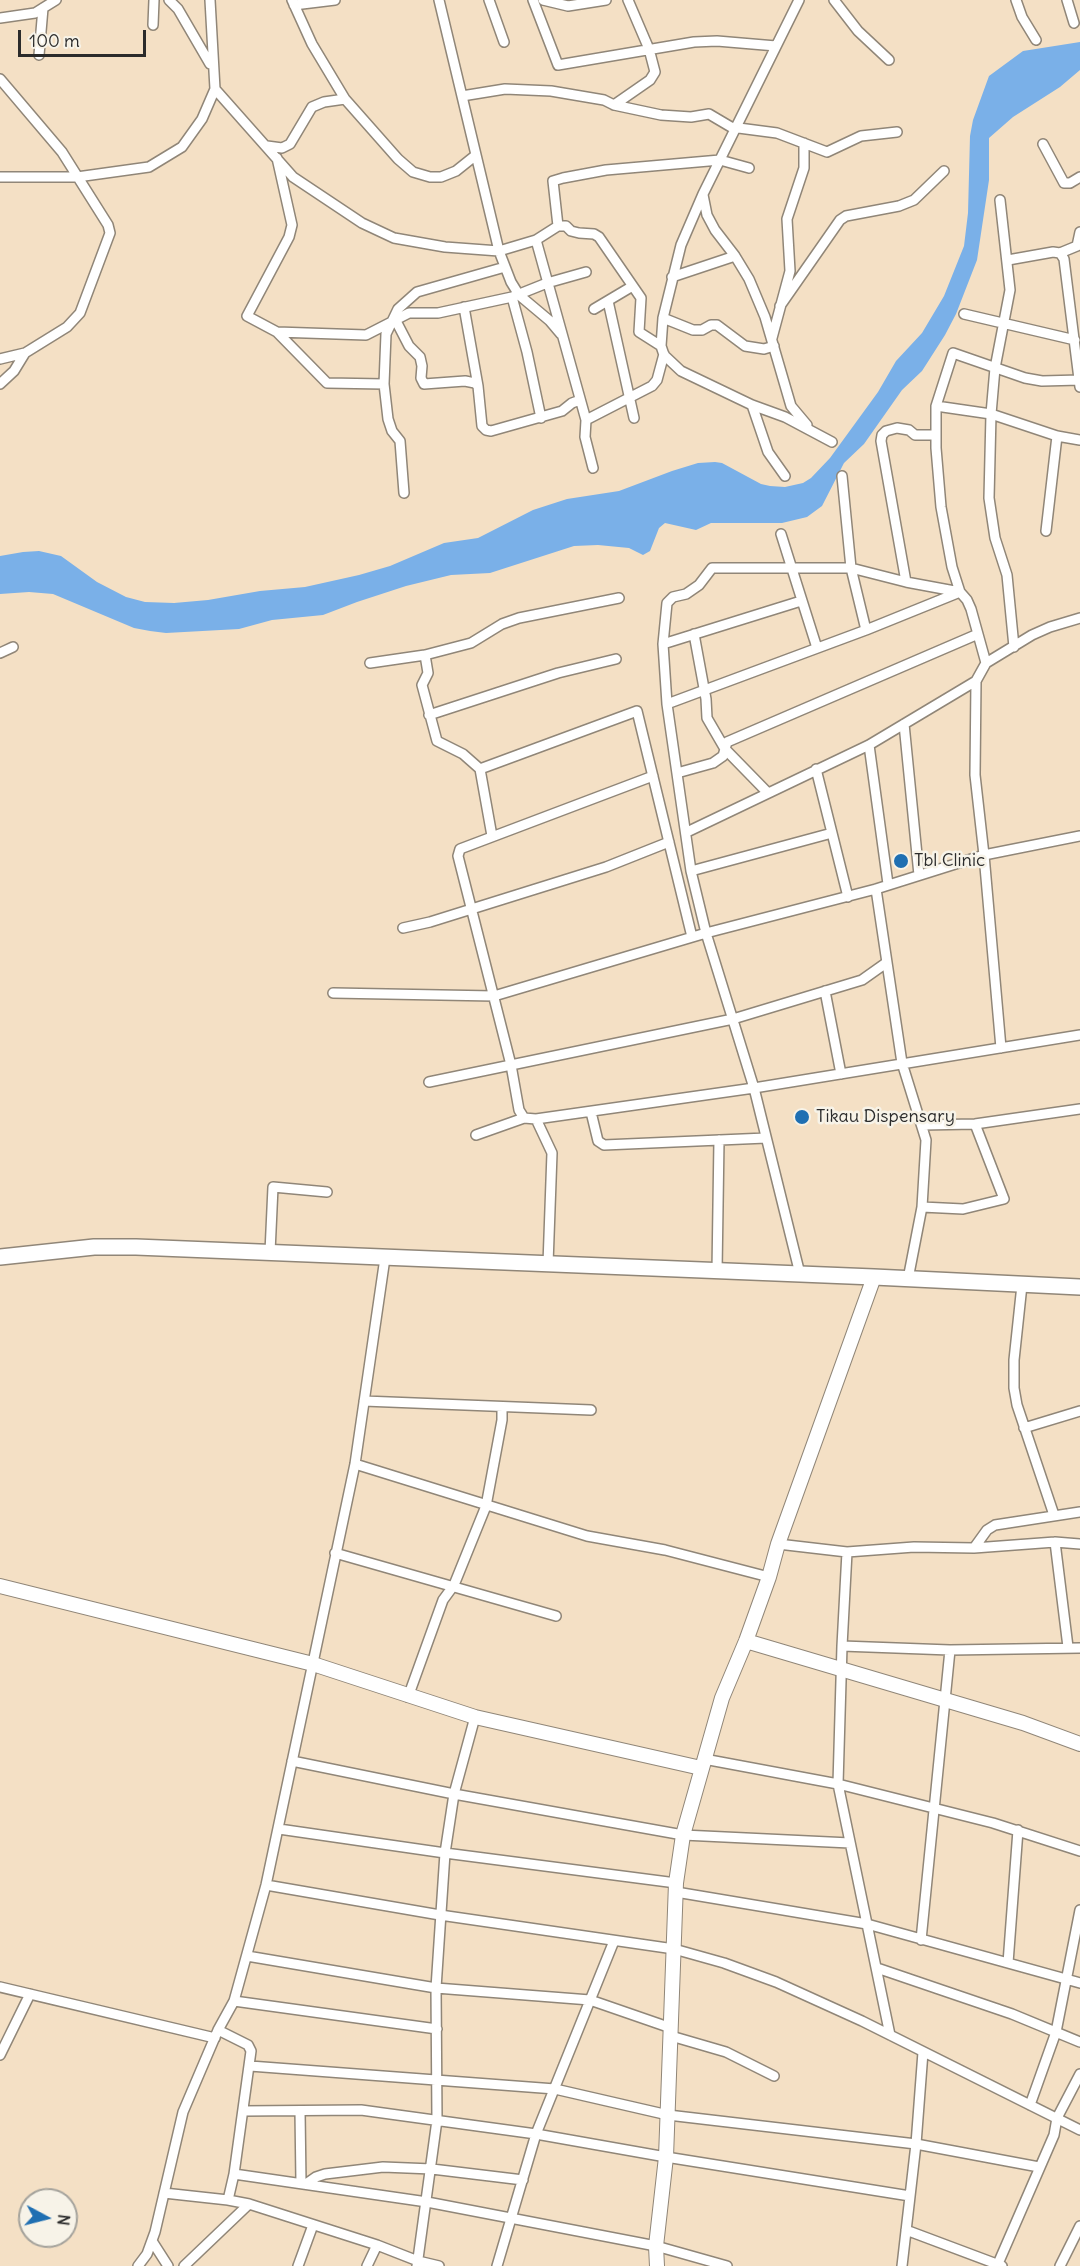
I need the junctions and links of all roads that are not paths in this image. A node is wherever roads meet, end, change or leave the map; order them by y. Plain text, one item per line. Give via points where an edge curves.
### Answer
1 (56, 0) edge
2 (154, 0) edge
3 (169, 0) edge
4 (210, 0) edge
5 (335, 0) edge
6 (440, 0) edge
7 (489, 0) edge
8 (533, 0) edge
9 (543, 0) edge
10 (606, 0) edge
11 (628, 0) edge
12 (834, 0) edge
13 (1016, 0) edge
14 (1067, 0) edge
15 (798, 1) edge
16 (293, 3) edge
17 (41, 7) edge
18 (0, 18) edge
19 (1074, 23) dead end
20 (153, 25) dead end
21 (1036, 40) dead end
22 (504, 42) dead end
23 (776, 46) junction
24 (649, 49) junction
25 (39, 55) dead end
26 (890, 60) dead end
27 (213, 69) junction
28 (0, 79) edge
29 (215, 89) junction
30 (462, 96) junction
31 (345, 99) junction
32 (614, 105) junction
33 (736, 127) junction
34 (897, 132) dead end
35 (804, 143) junction
36 (1043, 144) dead end
37 (267, 146) junction
38 (476, 155) junction
39 (276, 156) junction
40 (720, 160) junction
41 (749, 168) dead end
42 (944, 171) dead end
43 (0, 177) edge
44 (77, 177) junction
45 (1080, 177) edge
46 (703, 194) junction
47 (1000, 200) dead end
48 (558, 226) junction
49 (1080, 232) edge
50 (536, 240) junction
51 (499, 251) junction
52 (1060, 253) junction
53 (735, 256) junction
54 (1008, 260) junction
55 (505, 267) junction
56 (586, 272) dead end
57 (672, 277) junction
58 (547, 283) junction
59 (632, 287) junction
60 (515, 296) junction
61 (608, 301) junction
62 (780, 306) junction
63 (464, 307) junction
64 (594, 309) dead end
65 (964, 314) dead end
66 (663, 318) junction
67 (394, 320) junction
68 (1004, 323) junction
69 (277, 332) junction
70 (561, 334) junction
71 (1075, 340) junction
72 (773, 342) junction
73 (662, 350) junction
74 (25, 353) junction
75 (0, 359) edge
76 (995, 368) junction
77 (1080, 383) edge
78 (0, 384) edge
79 (384, 384) junction
80 (478, 386) junction
81 (629, 397) junction
82 (580, 400) junction
83 (752, 405) junction
84 (936, 406) junction
85 (991, 414) junction
86 (541, 418) junction
87 (634, 418) dead end
88 (586, 420) junction
89 (813, 431) junction
90 (936, 435) junction
91 (1057, 436) junction
92 (1080, 440) edge
93 (832, 442) dead end
94 (593, 468) dead end
95 (785, 476) dead end
96 (842, 476) dead end
97 (404, 493) dead end
98 (1046, 531) dead end
99 (781, 534) dead end
100 (851, 568) junction
101 (791, 569) junction
102 (906, 582) junction
103 (960, 592) junction
104 (619, 598) dead end
105 (801, 601) junction
106 (1080, 618) edge
107 (866, 630) junction
108 (694, 634) junction
109 (978, 634) junction
110 (663, 644) junction
111 (13, 647) dead end
112 (1014, 647) junction
113 (818, 648) junction
114 (0, 653) edge
115 (425, 655) junction
116 (616, 659) dead end
117 (370, 663) dead end
118 (986, 663) junction
119 (976, 681) junction
120 (704, 691) junction
121 (667, 704) junction
122 (429, 715) junction
123 (904, 724) junction
124 (869, 745) junction
125 (725, 749) junction
126 (480, 769) junction
127 (816, 769) junction
128 (676, 773) junction
129 (652, 776) junction
130 (767, 792) junction
131 (687, 832) junction
132 (832, 833) junction
133 (492, 836) junction
134 (1080, 836) edge
135 (669, 842) junction
136 (984, 855) junction
137 (692, 871) junction
138 (919, 875) junction
139 (888, 884) junction
140 (876, 889) junction
141 (848, 897) junction
142 (472, 909) junction
143 (403, 928) dead end
144 (706, 933) junction
145 (692, 937) junction
146 (886, 963) junction
147 (825, 991) junction
148 (333, 993) dead end
149 (494, 996) junction
150 (733, 1019) junction
151 (1080, 1035) edge
152 (1001, 1047) junction
153 (902, 1063) junction
154 (511, 1065) junction
155 (841, 1074) junction
156 (429, 1082) dead end
157 (754, 1088) junction
158 (1080, 1109) edge
159 (591, 1112) junction
160 (524, 1118) junction
161 (536, 1119) junction
162 (975, 1124) junction
163 (922, 1125) junction
164 (476, 1135) dead end
165 (766, 1138) junction
166 (719, 1140) junction
167 (327, 1192) dead end
168 (922, 1207) junction
169 (270, 1252) junction
170 (0, 1257) edge
171 (385, 1258) junction
172 (548, 1264) junction
173 (717, 1271) junction
174 (800, 1274) junction
175 (874, 1277) junction
176 (908, 1279) junction
177 (1022, 1284) junction
178 (1080, 1287) edge
179 (364, 1401) junction
180 (502, 1407) junction
181 (591, 1410) dead end
182 (1080, 1411) edge
183 (1024, 1428) junction
184 (355, 1464) junction
185 (486, 1506) junction
186 (1080, 1512) edge
187 (1054, 1515) junction
188 (1055, 1542) junction
189 (778, 1544) junction
190 (1080, 1544) edge
191 (974, 1548) junction
192 (847, 1552) junction
193 (335, 1553) junction
194 (769, 1576) junction
195 (454, 1585) junction
196 (0, 1586) edge
197 (556, 1616) dead end
198 (746, 1641) junction
199 (842, 1646) junction
200 (1068, 1647) junction
201 (1080, 1648) edge
202 (950, 1650) junction
203 (313, 1664) junction
204 (842, 1669) junction
205 (408, 1697) junction
206 (944, 1699) junction
207 (475, 1717) junction
208 (1080, 1744) edge
209 (292, 1761) junction
210 (702, 1763) junction
211 (838, 1784) junction
212 (454, 1794) junction
213 (933, 1808) junction
214 (279, 1829) junction
215 (1018, 1830) junction
216 (683, 1835) junction
217 (850, 1843) junction
218 (1080, 1851) edge
219 (444, 1853) junction
220 (266, 1885) junction
221 (676, 1887) junction
222 (1080, 1910) edge
223 (440, 1914) junction
224 (867, 1924) junction
225 (921, 1940) junction
226 (614, 1941) junction
227 (674, 1949) junction
228 (247, 1956) junction
229 (1008, 1963) junction
230 (877, 1968) junction
231 (1066, 1978) junction
232 (1080, 1983) edge
233 (0, 1987) edge
234 (436, 1988) junction
235 (30, 1994) junction
236 (590, 2000) junction
237 (234, 2001) junction
238 (437, 2029) junction
239 (671, 2032) junction
240 (1056, 2032) junction
241 (217, 2034) junction
242 (890, 2035) junction
243 (1080, 2042) edge
244 (923, 2052) junction
245 (0, 2055) edge
246 (250, 2066) junction
247 (1080, 2074) edge
248 (774, 2076) dead end
249 (438, 2080) junction
250 (555, 2089) junction
251 (1030, 2105) junction
252 (243, 2111) junction
253 (300, 2111) junction
254 (668, 2115) junction
255 (1058, 2118) junction
256 (437, 2120) junction
257 (1080, 2130) edge
258 (536, 2134) junction
259 (916, 2144) junction
260 (666, 2157) junction
261 (1039, 2168) junction
262 (432, 2169) junction
263 (234, 2174) junction
264 (523, 2180) junction
265 (303, 2184) junction
266 (164, 2193) junction
267 (910, 2196) junction
268 (228, 2200) junction
269 (427, 2202) junction
270 (249, 2204) junction
271 (511, 2218) junction
272 (313, 2225) junction
273 (1080, 2226) edge
274 (906, 2230) junction
275 (152, 2241) junction
276 (377, 2245) junction
277 (656, 2246) junction
278 (418, 2264) edge
279 (999, 2265) edge
280 (138, 2266) edge
281 (168, 2266) edge
282 (183, 2266) edge
283 (298, 2266) edge
284 (367, 2266) edge
285 (439, 2266) edge
286 (497, 2266) edge
287 (657, 2266) edge
288 (727, 2266) edge
289 (902, 2266) edge
290 (1060, 2266) edge

1 - 17 street
2 - 20 street
3 - 27 street
4 - 27 street
5 - 16 street
6 - 30 street
7 - 22 street
8 - 24 street via 558,65
9 - 10 street via 567,6
11 - 24 street
12 - 26 street via 858,32
13 - 21 street
14 - 19 street
15 - 23 street
16 - 31 street via 312,45
17 - 18 street
17 - 25 street
23 - 24 street via 717,41
23 - 33 street
24 - 32 street via 655,72 650,80
27 - 29 street
28 - 44 street via 62,152
29 - 37 street
29 - 44 street via 202,119 182,147 149,167
30 - 32 street via 505,89 551,91
30 - 38 street
31 - 37 street via 312,107 290,144 282,148
31 - 38 street via 413,172 441,177
32 - 33 street via 661,115 709,114
33 - 35 street via 777,133
33 - 40 street
34 - 35 street via 861,136 827,152
35 - 62 street via 804,168 788,219 790,271
36 - 45 street via 1064,183
37 - 39 street
38 - 51 street
39 - 51 street via 293,177 326,200 394,238 445,248
39 - 69 street via 292,225 247,316
40 - 41 street
40 - 46 street
40 - 48 street via 606,170 553,181
42 - 62 street via 914,200 840,220
43 - 44 street
44 - 74 street via 110,233 80,313 68,327
46 - 53 street via 707,215
46 - 57 street
47 - 54 street
48 - 50 street
48 - 59 street via 599,237
49 - 52 street via 1077,246
50 - 51 street
50 - 58 street
51 - 55 street
52 - 54 street
52 - 71 street
53 - 57 street
53 - 72 street via 749,279
54 - 68 street via 1010,290
55 - 60 street
55 - 67 street via 417,292 398,309
56 - 58 street
57 - 66 street
58 - 60 street
58 - 70 street
59 - 61 street
59 - 73 street via 641,298 639,332
60 - 63 street
60 - 70 street via 550,321
60 - 86 street
61 - 64 street
61 - 81 street
62 - 72 street
63 - 67 street via 438,313 409,313
63 - 80 street
65 - 68 street
66 - 72 street via 693,330 717,325 745,346 764,349
66 - 73 street
67 - 69 street via 366,335
67 - 79 street via 386,334
67 - 80 street via 420,357 424,384 465,381
68 - 71 street
68 - 76 street
69 - 79 street via 327,382
70 - 82 street
71 - 77 street
72 - 89 street via 791,406
73 - 81 street via 657,380
73 - 83 street via 681,371
74 - 75 street
74 - 78 street
76 - 77 street via 1042,381
76 - 84 street via 953,353
76 - 85 street
79 - 97 street via 388,419 400,441
80 - 86 street via 482,426 486,430
81 - 87 street
81 - 88 street
82 - 86 street
82 - 88 street
83 - 89 street
83 - 95 street via 768,452
84 - 85 street
84 - 90 street
85 - 91 street
85 - 112 street via 991,520 1007,574
88 - 94 street via 585,437
89 - 93 street
90 - 102 street via 915,435 897,428 882,435
90 - 103 street via 941,507
91 - 92 street
91 - 98 street
96 - 100 street
99 - 101 street
100 - 101 street
100 - 102 street
100 - 107 street
101 - 105 street
101 - 110 street via 712,568 699,585 668,603
102 - 103 street
103 - 107 street
103 - 109 street via 967,600
104 - 115 street via 519,618 471,643
105 - 108 street
105 - 113 street
106 - 112 street via 1050,627
107 - 113 street
108 - 110 street
108 - 120 street
109 - 118 street
109 - 125 street via 727,742
110 - 121 street
111 - 114 street
112 - 118 street
113 - 120 street
115 - 117 street
115 - 122 street via 428,673 422,685
116 - 122 street via 558,673
118 - 119 street
119 - 123 street
119 - 136 street via 975,775
120 - 121 street
120 - 125 street via 707,718
121 - 128 street
122 - 126 street via 437,741 463,754
123 - 124 street
123 - 138 street
124 - 127 street
124 - 139 street
125 - 128 street via 723,756 713,763
125 - 130 street
126 - 129 street via 636,711
126 - 133 street
127 - 130 street
127 - 132 street
128 - 131 street
129 - 133 street
129 - 135 street
130 - 131 street
131 - 137 street
132 - 137 street
132 - 141 street
133 - 142 street via 460,849 458,856
134 - 136 street
135 - 142 street via 606,867
135 - 145 street
136 - 138 street
136 - 152 street
137 - 144 street
138 - 139 street
139 - 140 street
140 - 141 street
140 - 146 street
141 - 144 street
142 - 143 street
142 - 149 street
144 - 145 street
144 - 150 street
145 - 149 street
146 - 147 street via 862,980
146 - 153 street
147 - 150 street
147 - 155 street
148 - 149 street
149 - 154 street
150 - 154 street
150 - 157 street
151 - 152 street
152 - 153 street
153 - 155 street
153 - 163 street
154 - 156 street
154 - 160 street
155 - 157 street
157 - 159 street
157 - 165 street
158 - 162 street
159 - 161 street
159 - 166 street via 598,1141 604,1145
160 - 161 street
160 - 164 street
161 - 172 street via 552,1153
162 - 163 street
162 - 168 street via 1004,1199 963,1209
163 - 168 street via 926,1140
165 - 166 street
165 - 174 street
166 - 173 street
167 - 169 street via 273,1187
168 - 176 street
169 - 170 main road via 94,1247
169 - 171 main road
171 - 172 main road
171 - 179 street
172 - 173 main road
173 - 174 main road
174 - 175 main road
175 - 176 main road
175 - 189 street
176 - 177 main road
177 - 178 main road
177 - 183 street via 1014,1388
179 - 180 street
179 - 184 street
180 - 181 street
180 - 185 street
182 - 183 street
183 - 187 street
184 - 185 street
184 - 193 street
185 - 194 street via 587,1536 665,1550
185 - 195 street
186 - 187 street
187 - 191 street via 995,1525
188 - 190 street
188 - 191 street
188 - 200 street
189 - 192 street
189 - 194 street
191 - 192 street
192 - 199 street
193 - 195 street
193 - 203 street
194 - 198 street
195 - 197 street
195 - 205 street via 443,1600
196 - 203 street
198 - 204 street
198 - 210 street via 722,1698
199 - 202 street
199 - 204 street
200 - 201 street
200 - 202 street
202 - 206 street
203 - 205 street
203 - 209 street
204 - 206 street
204 - 211 street
205 - 207 street
206 - 208 street
206 - 213 street
207 - 210 street
207 - 212 street
209 - 212 street
209 - 214 street
210 - 211 street
210 - 216 street
211 - 213 street
211 - 217 street
212 - 216 street
212 - 219 street
213 - 215 street
213 - 225 street
214 - 219 street
214 - 220 street
215 - 218 street
215 - 229 street
216 - 217 street
216 - 221 street
217 - 224 street
219 - 221 street
219 - 223 street
220 - 223 street
220 - 228 street
221 - 224 street
221 - 227 street
222 - 231 street
223 - 226 street
223 - 234 street
224 - 225 street
224 - 230 street
225 - 229 street
226 - 227 street
226 - 236 street
227 - 239 street
227 - 242 street via 749,1971
228 - 234 street
228 - 237 street
229 - 231 street
230 - 240 street
230 - 242 street
231 - 232 street
231 - 240 street
233 - 235 street
234 - 236 street
234 - 238 street
235 - 241 street
235 - 245 street
236 - 239 street
236 - 250 street
237 - 238 street
237 - 241 street
238 - 249 street
239 - 248 street via 726,2052
239 - 254 street
240 - 243 street
240 - 251 street
241 - 246 street via 248,2045
241 - 266 street via 183,2112
242 - 244 street
244 - 251 street
244 - 259 street
246 - 249 street
246 - 252 street
247 - 255 street
249 - 250 street
249 - 256 street
250 - 254 street
250 - 258 street
251 - 255 street
252 - 253 street
252 - 263 street
253 - 256 street via 361,2110
253 - 265 street
254 - 259 street
254 - 260 street
255 - 257 street
255 - 261 street
256 - 258 street
256 - 262 street
258 - 260 street
258 - 264 street
259 - 261 street
259 - 267 street
260 - 267 street
260 - 277 street
261 - 279 street
262 - 264 street
262 - 265 street via 375,2168 325,2174
262 - 269 street
263 - 265 street
263 - 268 street
264 - 271 street
265 - 269 street
266 - 268 street
266 - 275 street
267 - 274 street
268 - 270 street
269 - 271 street
269 - 278 street
270 - 272 street
270 - 282 street
271 - 277 street
271 - 286 street
272 - 276 street
272 - 283 street
273 - 290 street
274 - 279 street
274 - 289 street
275 - 280 street
275 - 281 street
276 - 278 street
276 - 284 street
277 - 287 street
277 - 288 street
278 - 285 street

